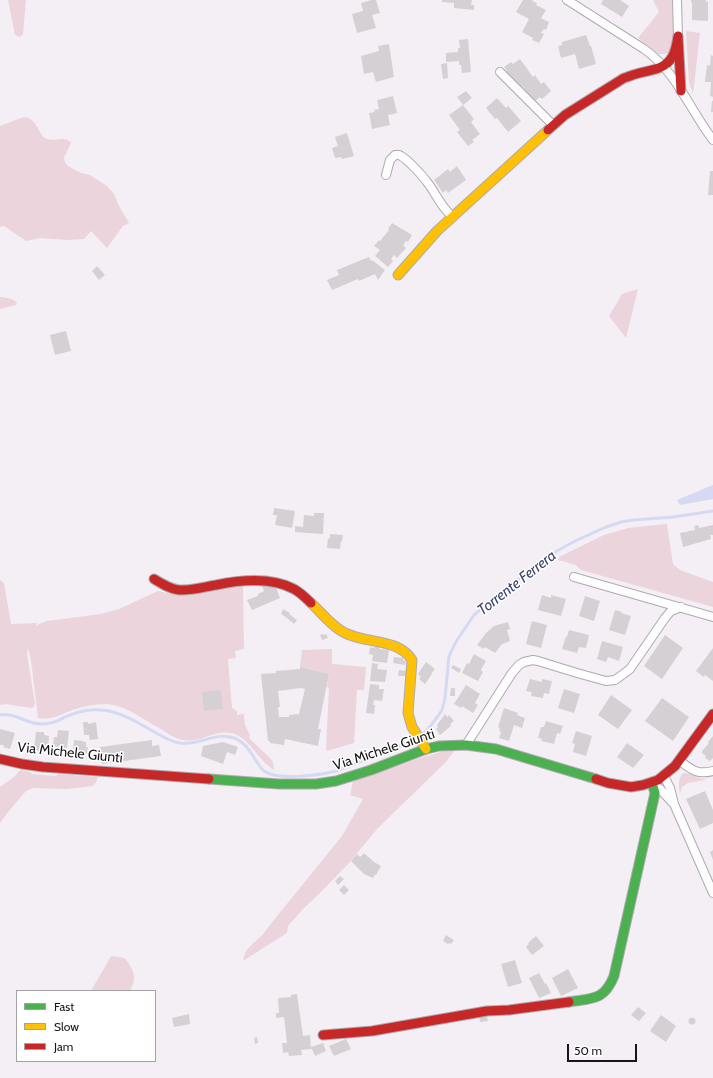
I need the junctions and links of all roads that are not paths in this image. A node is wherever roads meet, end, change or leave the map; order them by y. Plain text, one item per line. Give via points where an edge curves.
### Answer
1 (567, 0) edge
2 (677, 0) edge
3 (678, 36) junction
4 (664, 67) junction
5 (500, 72) dead end
6 (681, 91) junction
7 (553, 125) junction
8 (713, 140) edge
9 (386, 175) dead end
10 (453, 216) junction
11 (398, 275) dead end
12 (574, 577) dead end
13 (154, 580) dead end
14 (680, 607) junction
15 (713, 617) edge
16 (713, 714) edge
17 (421, 742) junction
18 (466, 745) junction
19 (0, 759) edge
20 (680, 761) junction
21 (713, 771) edge
22 (664, 776) junction
23 (652, 783) junction
24 (674, 804) junction
25 (713, 893) edge
26 (323, 1035) dead end

1 - 4 street via 647,51
2 - 3 street
3 - 4 street via 673,57
3 - 6 street
4 - 6 street
4 - 7 street via 624,78
5 - 7 street
6 - 8 street
7 - 10 street
9 - 10 street via 390,160 395,155 400,156 428,182 443,207
10 - 11 street
12 - 14 street
13 - 17 street via 172,589 181,590 247,581 285,585 305,596 332,624 344,632 354,637 395,646 404,651 412,660 408,713 412,727
14 - 15 street
14 - 18 street via 671,611 630,669 615,680 606,681 538,661 528,661 519,665
16 - 20 street, Via Michele Giunti
17 - 18 street, Via Michele Giunti
17 - 19 street, Via Michele Giunti via 350,777 299,785 43,767
18 - 23 street, Via Michele Giunti via 496,749 616,785
20 - 21 street via 697,772
20 - 22 street, Via Michele Giunti
22 - 23 street, Via Michele Giunti
22 - 24 street
23 - 24 street
23 - 26 street via 655,793 614,976 603,994 594,998 487,1011 372,1031
24 - 25 street

